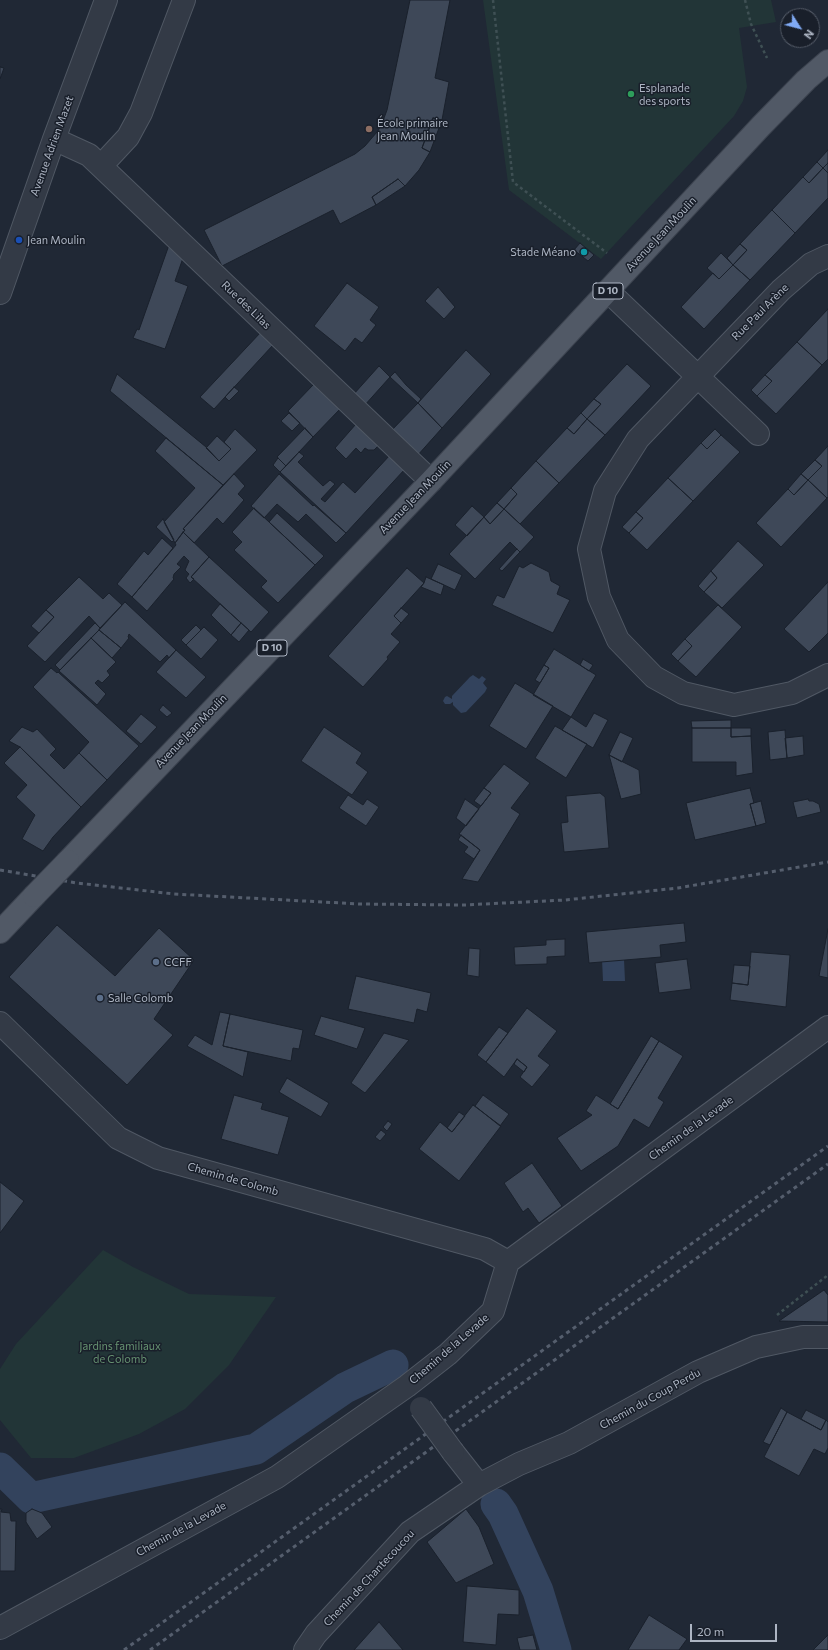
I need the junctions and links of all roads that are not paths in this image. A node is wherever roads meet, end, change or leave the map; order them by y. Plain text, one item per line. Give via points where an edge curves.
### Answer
1 (106, 0) edge
2 (184, 0) edge
3 (828, 61) edge
4 (54, 139) junction
5 (101, 166) junction
6 (828, 256) edge
7 (608, 291) junction
8 (0, 293) edge
9 (698, 376) junction
10 (758, 434) dead end
11 (431, 481) junction
12 (828, 675) edge
13 (0, 932) edge
14 (0, 1023) edge
15 (828, 1027) edge
16 (508, 1262) junction
17 (828, 1337) edge
18 (407, 1386) junction
19 (479, 1485) junction
20 (0, 1628) edge
21 (305, 1650) edge

1 - 4 street, Avenue Adrien Mazet
2 - 5 street via 141,112 128,137
3 - 7 main road, Avenue Jean Moulin / D 10 via 756,131
4 - 5 street, Rue des Lilas via 89,155
4 - 8 street, Avenue Adrien Mazet
5 - 11 street, Rue des Lilas
6 - 9 street, Rue Paul Arène via 811,264 781,290
7 - 9 street
7 - 11 main road, Avenue Jean Moulin / D 10
9 - 10 street
9 - 12 street, Rue Paul Arène via 638,439 605,491 589,549 599,597 618,640 654,677 683,693 734,705 792,693
11 - 13 main road, Avenue Jean Moulin / D 10, bridge
14 - 16 street, Chemin de Colomb via 118,1138 158,1158 485,1249
15 - 16 street, Chemin de la Levade
16 - 18 street, Chemin de la Levade via 493,1311 448,1354
17 - 19 street, Chemin du Coup Perdu via 803,1337 756,1347 698,1372 569,1443 519,1464
18 - 19 street, bridge
18 - 20 street, Chemin de la Levade via 277,1477
19 - 21 street, Chemin de Chantecoucou via 410,1532 316,1634

